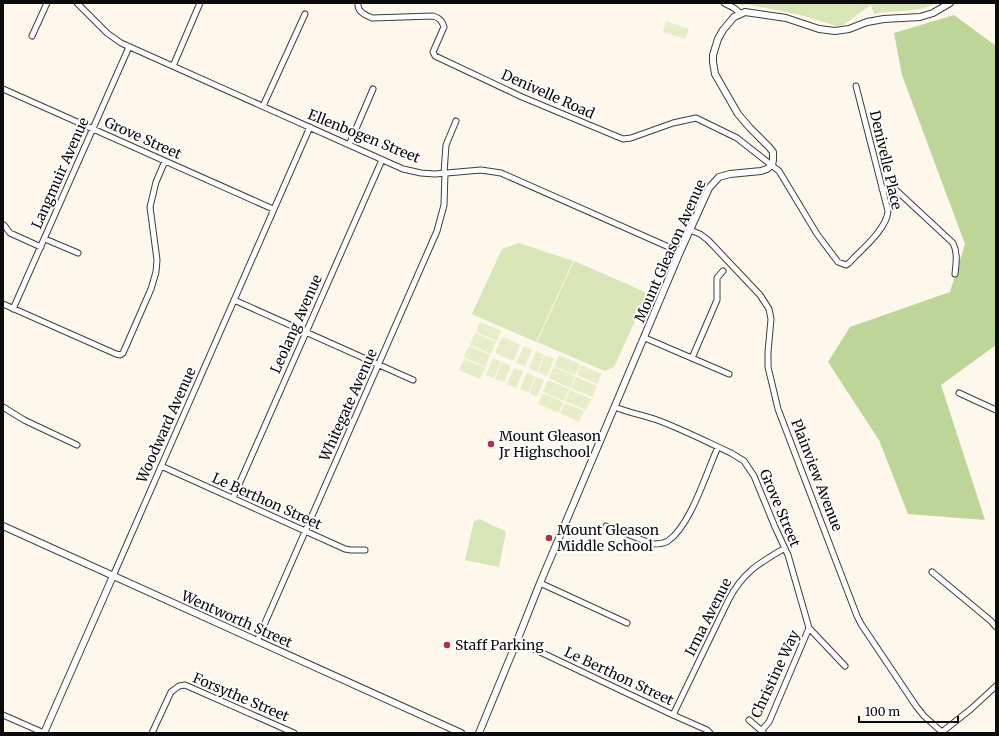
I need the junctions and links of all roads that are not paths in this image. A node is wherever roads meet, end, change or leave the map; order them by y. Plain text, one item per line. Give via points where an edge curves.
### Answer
1 (47, 3) edge
2 (77, 3) edge
3 (200, 3) edge
4 (358, 3) edge
5 (724, 3) edge
6 (950, 3) edge
7 (740, 13) junction
8 (304, 14) dead end
9 (32, 36) dead end
10 (130, 47) junction
11 (173, 66) junction
12 (856, 86) dead end
13 (3, 89) edge
14 (373, 89) dead end
15 (263, 106) junction
16 (456, 121) dead end
17 (310, 128) junction
18 (92, 129) junction
19 (349, 145) junction
20 (382, 160) junction
21 (166, 161) junction
22 (772, 165) junction
23 (444, 173) junction
24 (882, 189) junction
25 (273, 209) junction
26 (4, 225) dead end
27 (690, 230) junction
28 (45, 238) junction
29 (41, 247) junction
30 (680, 252) junction
31 (78, 253) dead end
32 (723, 272) dead end
33 (955, 274) dead end
34 (234, 300) junction
35 (3, 304) edge
36 (13, 309) junction
37 (306, 332) junction
38 (645, 338) junction
39 (692, 358) junction
40 (379, 364) junction
41 (728, 374) dead end
42 (413, 380) dead end
43 (959, 393) dead end
44 (3, 407) edge
45 (615, 407) junction
46 (996, 410) edge
47 (77, 444) dead end
48 (718, 447) junction
49 (161, 466) junction
50 (233, 498) junction
51 (3, 526) edge
52 (606, 526) dead end
53 (306, 531) junction
54 (785, 548) junction
55 (365, 550) dead end
56 (932, 572) dead end
57 (113, 576) junction
58 (540, 583) junction
59 (627, 624) dead end
60 (996, 627) edge
61 (809, 628) junction
62 (257, 641) junction
63 (517, 641) junction
64 (845, 666) dead end
65 (996, 686) edge
66 (3, 715) edge
67 (673, 715) junction
68 (749, 720) dead end
69 (762, 732) edge
70 (942, 732) edge
71 (44, 733) edge
72 (152, 733) edge
73 (294, 733) edge
74 (461, 733) edge
75 (479, 733) edge
76 (710, 733) edge

1 - 9 street
2 - 10 street, Ellenbogen Street via 107,33
3 - 11 street
4 - 22 street, Denivelle Road via 360,11 372,18 438,18 444,27 434,48 435,56 602,131 623,139 631,138 696,118 737,138
5 - 7 street
6 - 7 street via 927,15 884,19 835,31 819,29 786,18
7 - 22 street via 723,30 715,49 715,74 738,114 773,152
8 - 15 street
10 - 11 street, Ellenbogen Street
10 - 18 street, Langmuir Avenue
11 - 15 street, Ellenbogen Street
12 - 24 street, Denivelle Place
13 - 18 street, Grove Street
14 - 19 street
15 - 17 street, Ellenbogen Street
16 - 23 street, Whitegate Avenue via 446,146
17 - 19 street, Ellenbogen Street
17 - 25 street, Woodward Avenue
18 - 21 street, Grove Street
18 - 28 street, Langmuir Avenue
19 - 20 street, Ellenbogen Street
20 - 23 street, Ellenbogen Street via 413,171
20 - 37 street, Leolang Avenue
21 - 25 street, Grove Street
21 - 36 street via 156,182 150,207 157,260 152,289 125,350 120,355
22 - 24 street, Denivelle Place via 782,176 817,234 841,265 849,264 886,222 888,211
22 - 27 street, Mount Gleason Avenue via 761,171 730,174 716,179 709,188
23 - 30 street, Ellenbogen Street via 481,170 500,173
23 - 40 street, Whitegate Avenue via 444,205 437,231
24 - 33 street via 896,190 953,244 956,248
25 - 34 street, Woodward Avenue
26 - 29 street via 10,233
27 - 30 street, Mount Gleason Avenue
27 - 70 street, Plainview Avenue via 708,240 760,295 769,309 771,319 767,356 778,409 857,616 916,706
28 - 29 street, Langmuir Avenue
28 - 31 street
29 - 36 street, Langmuir Avenue
30 - 38 street, Mount Gleason Avenue
32 - 39 street via 717,278 717,300
34 - 37 street
34 - 49 street, Woodward Avenue
35 - 36 street
37 - 40 street
37 - 50 street, Leolang Avenue
38 - 39 street
38 - 45 street, Mount Gleason Avenue
39 - 41 street
40 - 42 street
40 - 53 street, Whitegate Avenue
43 - 46 street
44 - 47 street via 24,420
45 - 48 street, Grove Street via 658,421
45 - 58 street, Mount Gleason Avenue
48 - 52 street via 687,516 667,541 653,544
48 - 54 street, Grove Street via 737,457 749,468
49 - 50 street, Le Berthon Street
49 - 57 street, Woodward Avenue
50 - 53 street, Le Berthon Street
51 - 57 street, Wentworth Street
53 - 55 street, Le Berthon Street via 345,549
53 - 62 street, Whitegate Avenue
54 - 61 street, Grove Street
54 - 67 street, Irma Avenue via 753,568 736,586
56 - 60 street
57 - 62 street, Wentworth Street
57 - 71 street, Woodward Avenue
58 - 59 street
58 - 63 street, Mount Gleason Avenue
61 - 64 street, Grove Street
61 - 69 street, Christine Way
62 - 74 street, Wentworth Street
63 - 67 street, Le Berthon Street
63 - 75 street, Mount Gleason Avenue
65 - 70 street
66 - 71 street
67 - 76 street, Le Berthon Street
68 - 69 street
72 - 73 street, Forsythe Street via 169,695 179,686 188,686

